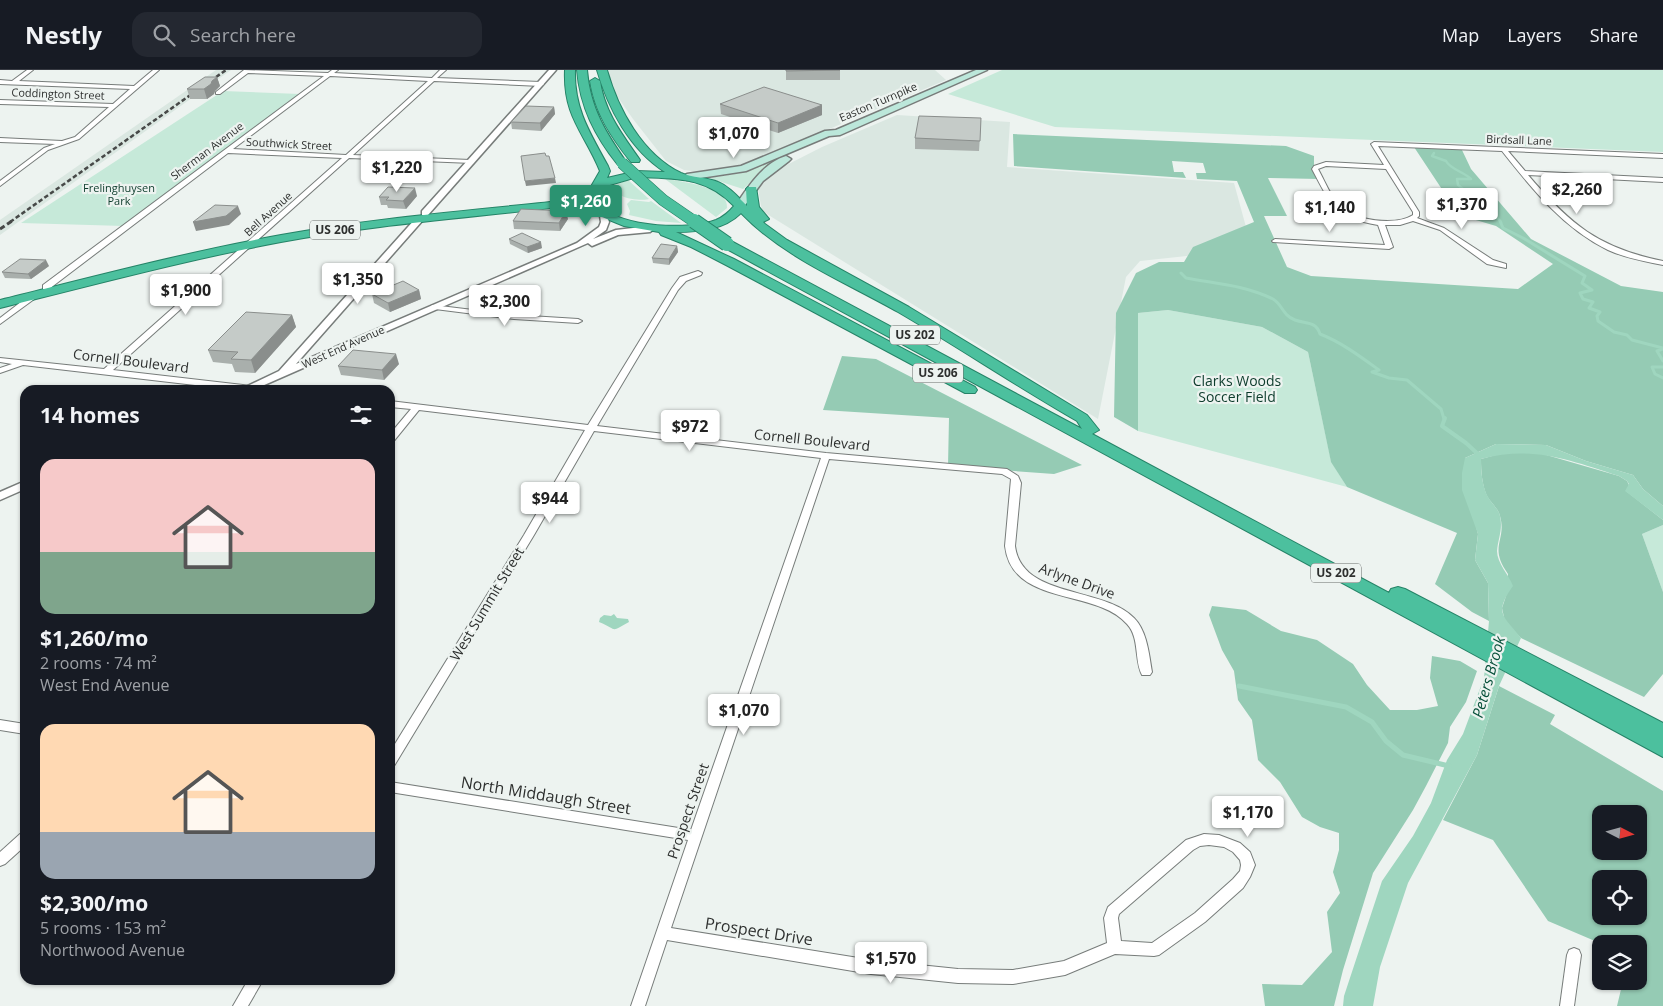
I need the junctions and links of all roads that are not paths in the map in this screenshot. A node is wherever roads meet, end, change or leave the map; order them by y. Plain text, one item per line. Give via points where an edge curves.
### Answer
1 (30, 70) edge
2 (156, 70) edge
3 (335, 70) edge
4 (443, 70) edge
5 (553, 70) edge
6 (570, 70) edge
7 (582, 70) edge
8 (595, 70) edge
9 (602, 70) edge
10 (983, 70) edge
11 (247, 71) edge
12 (328, 75) junction
13 (433, 79) junction
14 (0, 82) edge
15 (13, 82) junction
16 (541, 84) junction
17 (136, 88) junction
18 (218, 93) dead end
19 (0, 102) edge
20 (115, 106) junction
21 (837, 133) junction
22 (0, 140) edge
23 (68, 142) junction
24 (1504, 150) junction
25 (227, 151) junction
26 (348, 156) junction
27 (1663, 156) edge
28 (470, 162) junction
29 (1388, 167) junction
30 (1523, 173) junction
31 (683, 176) junction
32 (1663, 180) edge
33 (0, 184) edge
34 (598, 186) junction
35 (752, 188) junction
36 (740, 206) junction
37 (600, 212) junction
38 (422, 216) junction
39 (1414, 219) junction
40 (1381, 222) junction
41 (655, 229) junction
42 (257, 239) junction
43 (1276, 241) dead end
44 (733, 242) junction
45 (580, 245) junction
46 (1663, 263) edge
47 (1503, 266) dead end
48 (830, 270) junction
49 (698, 274) dead end
50 (46, 288) junction
51 (0, 297) edge
52 (33, 297) junction
53 (0, 304) edge
54 (436, 307) junction
55 (578, 321) dead end
56 (0, 322) edge
57 (0, 360) edge
58 (23, 363) junction
59 (0, 372) edge
60 (106, 372) junction
61 (280, 375) junction
62 (212, 385) edge
63 (255, 385) edge
64 (395, 405) edge
65 (417, 408) junction
66 (590, 428) junction
67 (1091, 430) junction
68 (395, 434) edge
69 (826, 456) junction
70 (993, 469) joint
71 (20, 487) edge
72 (0, 496) edge
73 (1219, 510) junction
74 (1455, 630) junction
75 (1146, 672) dead end
76 (1568, 691) junction
77 (0, 725) edge
78 (20, 727) edge
79 (1663, 732) edge
80 (1663, 749) edge
81 (395, 755) edge
82 (1663, 760) edge
83 (395, 788) edge
84 (696, 836) junction
85 (20, 842) edge
86 (0, 860) edge
87 (662, 933) junction
88 (1115, 947) junction
89 (1574, 955) dead end
90 (253, 985) edge
91 (240, 1006) edge
92 (638, 1006) edge
93 (1567, 1006) edge

1 - 15 street
2 - 17 street
3 - 12 street, Sherman Avenue
4 - 13 street, Bell Avenue
5 - 16 street
6 - 34 highway via 569,94 576,119 603,166
7 - 44 highway, US 202, bridge via 589,111 604,141 622,163 663,200
8 - 44 highway, US 202 via 603,113 615,136 634,160
9 - 31 highway via 610,97 629,128 657,160
10 - 21 main road, Easton Turnpike
11 - 12 street
11 - 18 street
12 - 13 street
12 - 25 street, Sherman Avenue
13 - 16 street
13 - 26 street, Bell Avenue
14 - 15 street
15 - 17 street
16 - 28 street
17 - 20 street
19 - 20 street, Coddington Street
20 - 23 street via 78,138
21 - 31 main road, Easton Turnpike via 828,133 738,171
21 - 35 main road, Easton Turnpike via 837,136 776,164
22 - 23 street
23 - 33 street via 46,150
24 - 27 street, Birdsall Lane
24 - 29 street, Birdsall Lane via 1374,144
24 - 30 street
25 - 26 street, Southwick Street
25 - 50 street, Sherman Avenue
26 - 28 street, Southwick Street
26 - 42 street, Bell Avenue
28 - 38 street
29 - 39 street via 1416,212
29 - 40 street via 1326,164 1315,169 1338,208 1361,220
30 - 32 street
30 - 46 street via 1551,206 1593,240 1619,253
31 - 34 highway, US 206 via 636,174
31 - 36 highway, US 206 via 721,188
34 - 37 highway via 591,197
34 - 38 highway, US 206 via 552,199
35 - 36 main road, Easton Turnpike
35 - 48 highway via 753,207 765,222 826,262
36 - 41 highway, US 206 via 718,223 698,228
36 - 48 highway, US 206 via 783,243
37 - 38 highway, US 206 via 581,205 560,204
37 - 41 highway, US 206
37 - 45 street, West End Avenue via 605,222 603,228
38 - 42 highway, US 206
38 - 61 street
39 - 40 street
39 - 47 street via 1442,229 1490,262
40 - 43 street via 1390,247
41 - 45 street, West End Avenue via 616,234
41 - 73 highway, US 206 via 695,244 969,390 1184,498
42 - 50 highway, US 206 via 200,248
42 - 52 highway, US 206
42 - 60 street, Bell Avenue
44 - 67 highway, US 202
44 - 73 highway, US 202
45 - 54 street, West End Avenue
48 - 67 highway, US 206 via 904,310 1082,418
49 - 66 street, West Summit Street via 683,279 675,290
50 - 51 highway, US 206
52 - 53 highway, US 206
52 - 56 street
54 - 55 street
54 - 61 street, West End Avenue
57 - 58 street, Cornell Boulevard
58 - 59 street
58 - 60 street, Cornell Boulevard
60 - 62 street, Cornell Boulevard
61 - 63 street, West End Avenue
64 - 65 street, Cornell Boulevard
65 - 66 street, Cornell Boulevard
65 - 68 street
66 - 69 street, Cornell Boulevard
66 - 81 street, West Summit Street via 530,535
67 - 74 highway, US 202
69 - 70 street, Cornell Boulevard
69 - 84 street, Prospect Street
70 - 75 street, Arlyne Drive via 1010,473 1015,478 1010,550 1015,567 1046,587 1121,612 1138,635
71 - 72 street
73 - 74 highway, US 202
74 - 76 highway, US 202
76 - 79 highway, US 202
76 - 80 highway, US 202
76 - 82 highway
77 - 78 street
83 - 84 street, North Middaugh Street
84 - 87 street, Prospect Street
85 - 86 street
87 - 88 street, Prospect Drive via 871,967 958,976 1013,977 1065,968
87 - 92 street, Prospect Street
88 - 88 street, Prospect Drive via 1154,950 1166,943 1235,888 1247,872 1245,856 1228,843 1206,839 1194,842 1150,876 1113,911
89 - 93 street
90 - 91 street

